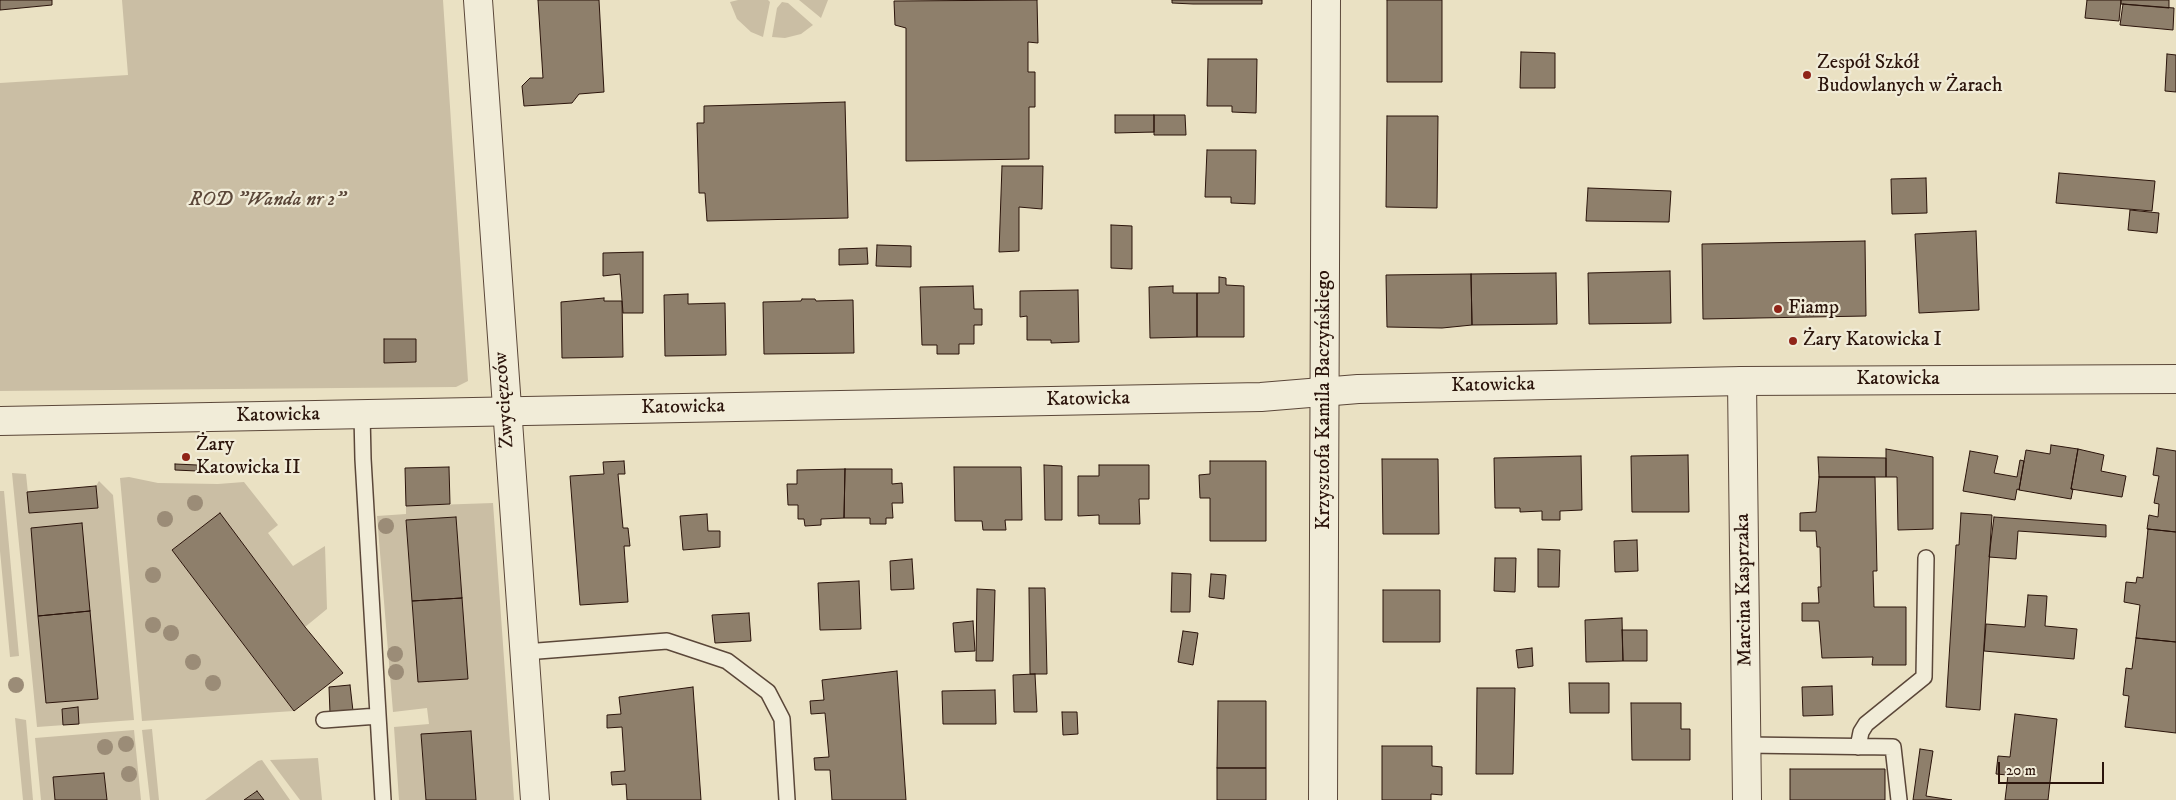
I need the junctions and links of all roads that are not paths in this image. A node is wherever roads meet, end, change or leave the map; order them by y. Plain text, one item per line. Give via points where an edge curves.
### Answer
1 (478, 0) edge
2 (1326, 0) edge
3 (2176, 379) edge
4 (1742, 381) junction
5 (1326, 393) junction
6 (506, 412) junction
7 (362, 414) junction
8 (0, 421) edge
9 (1926, 558) dead end
10 (525, 652) junction
11 (378, 716) junction
12 (324, 720) dead end
13 (1746, 745) junction
14 (1858, 747) junction
15 (383, 800) edge
16 (535, 800) edge
17 (787, 800) edge
18 (1323, 800) edge
19 (1747, 800) edge
20 (1899, 800) edge

1 - 6 street, Zwycięzców
2 - 5 street, Krzysztofa Kamila Baczyńskiego
3 - 4 street, Katowicka
4 - 5 street, Katowicka via 1358,389
4 - 13 street, Marcina Kasprzaka
5 - 6 street, Katowicka via 1251,398
5 - 18 street, Krzysztofa Kamila Baczyńskiego
6 - 7 street, Katowicka
6 - 10 street, Zwycięzców
7 - 8 street, Katowicka
7 - 11 lane
9 - 14 lane via 1924,677 1866,724
10 - 16 street, Zwycięzców
10 - 17 lane via 667,642 727,661 768,692 782,719
11 - 12 lane
11 - 15 lane
13 - 14 lane
13 - 19 street, Marcina Kasprzaka
14 - 20 lane via 1893,747

